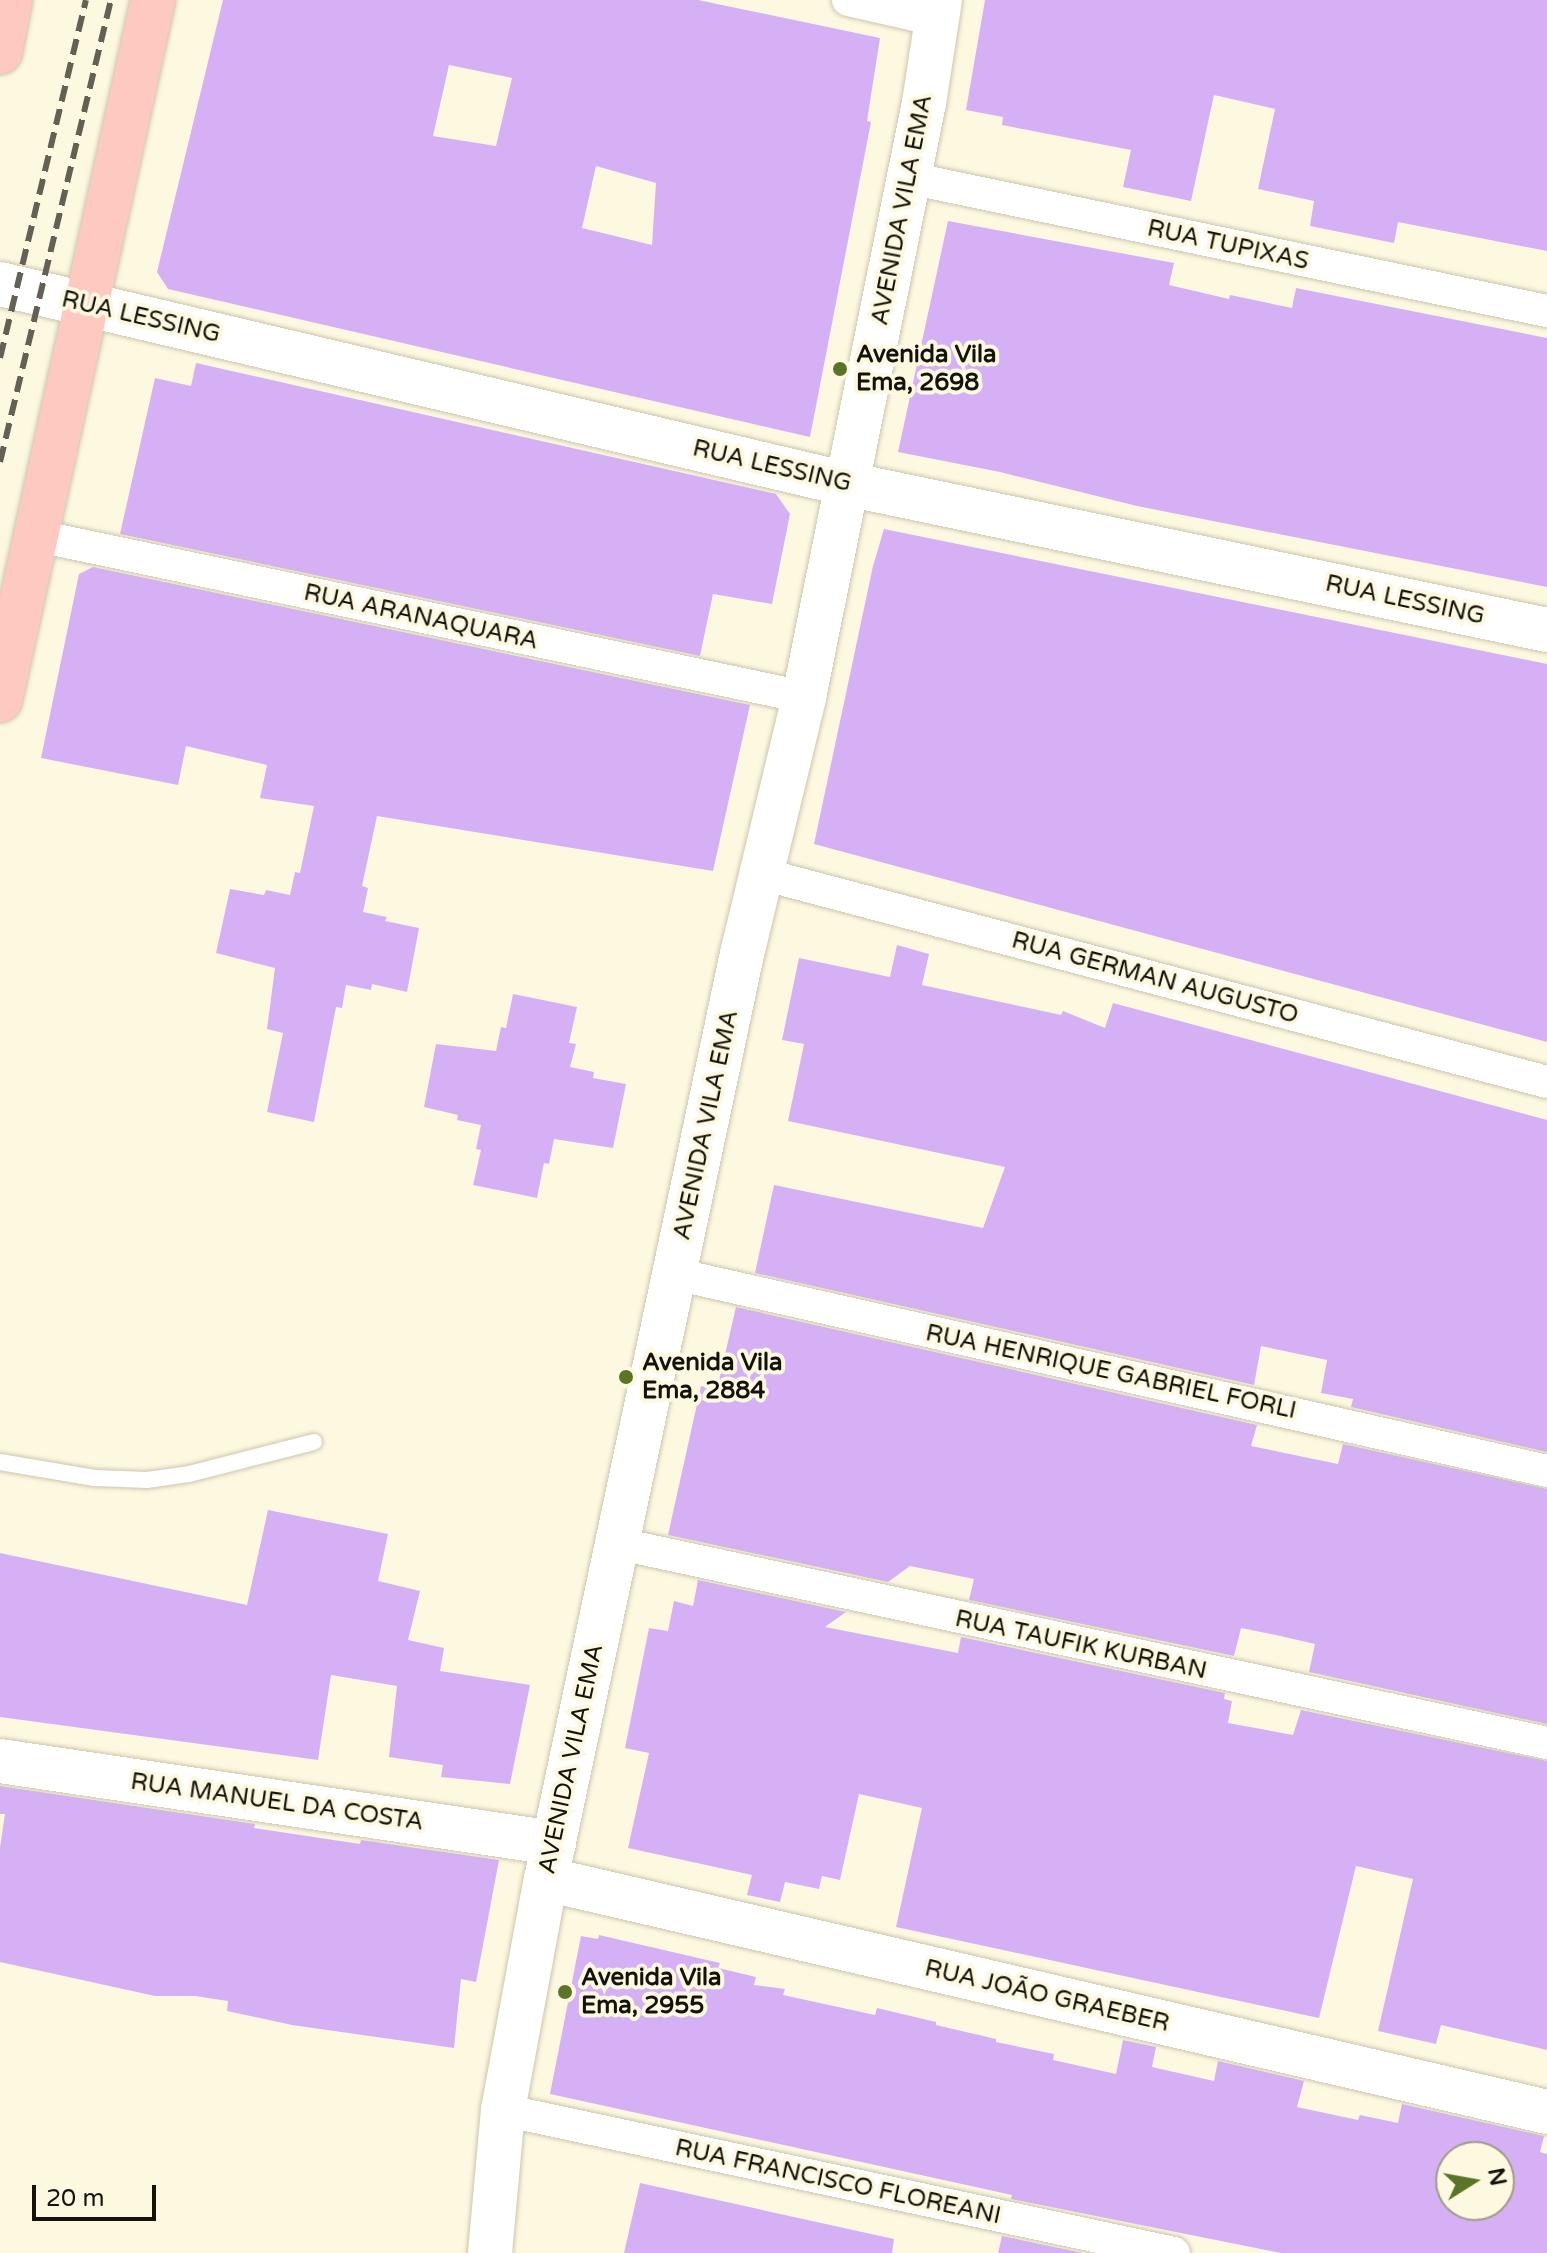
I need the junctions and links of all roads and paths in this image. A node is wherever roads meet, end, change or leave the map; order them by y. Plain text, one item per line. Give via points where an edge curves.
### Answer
1 (10, 0) edge
2 (848, 0) edge
3 (141, 2) edge
4 (938, 10) edge
5 (0, 52) edge
6 (909, 178) junction
7 (0, 284) edge
8 (86, 305) junction
9 (1547, 311) edge
10 (847, 484) junction
11 (38, 536) junction
12 (1547, 630) edge
13 (804, 697) junction
14 (0, 700) edge
15 (762, 874) junction
16 (1547, 1082) edge
17 (675, 1274) junction
18 (314, 1442) dead end
19 (0, 1462) edge
20 (1547, 1471) edge
21 (615, 1543) junction
22 (1547, 1743) edge
23 (0, 1761) edge
24 (550, 1861) junction
25 (503, 2110) junction
26 (1547, 2112) edge
27 (490, 2253) edge
28 (1174, 2253) edge

1 - 5 main road
2 - 4 street
3 - 8 main road
4 - 6 street, AVENIDA VILA EMA
6 - 9 street, RUA TUPIXAS
6 - 10 street, AVENIDA VILA EMA
7 - 8 street, RUA LESSING
8 - 10 street, RUA LESSING
8 - 11 main road
10 - 12 street, RUA LESSING
10 - 13 street, AVENIDA VILA EMA
11 - 13 street, RUA ARANAQUARA
11 - 14 main road
13 - 15 street, AVENIDA VILA EMA
15 - 16 street, RUA GERMAN AUGUSTO
15 - 17 street, AVENIDA VILA EMA
17 - 20 street, RUA HENRIQUE GABRIEL FORLI
17 - 21 street, AVENIDA VILA EMA
18 - 19 lane via 147,1480 95,1478
21 - 22 street, RUA TAUFIK KURBAN
21 - 24 street, AVENIDA VILA EMA
23 - 24 street, RUA MANUEL DA COSTA
24 - 25 street, AVENIDA VILA EMA
24 - 26 street, RUA JOÃO GRAEBER
25 - 27 street, AVENIDA VILA EMA
25 - 28 street, RUA FRANCISCO FLOREANI

